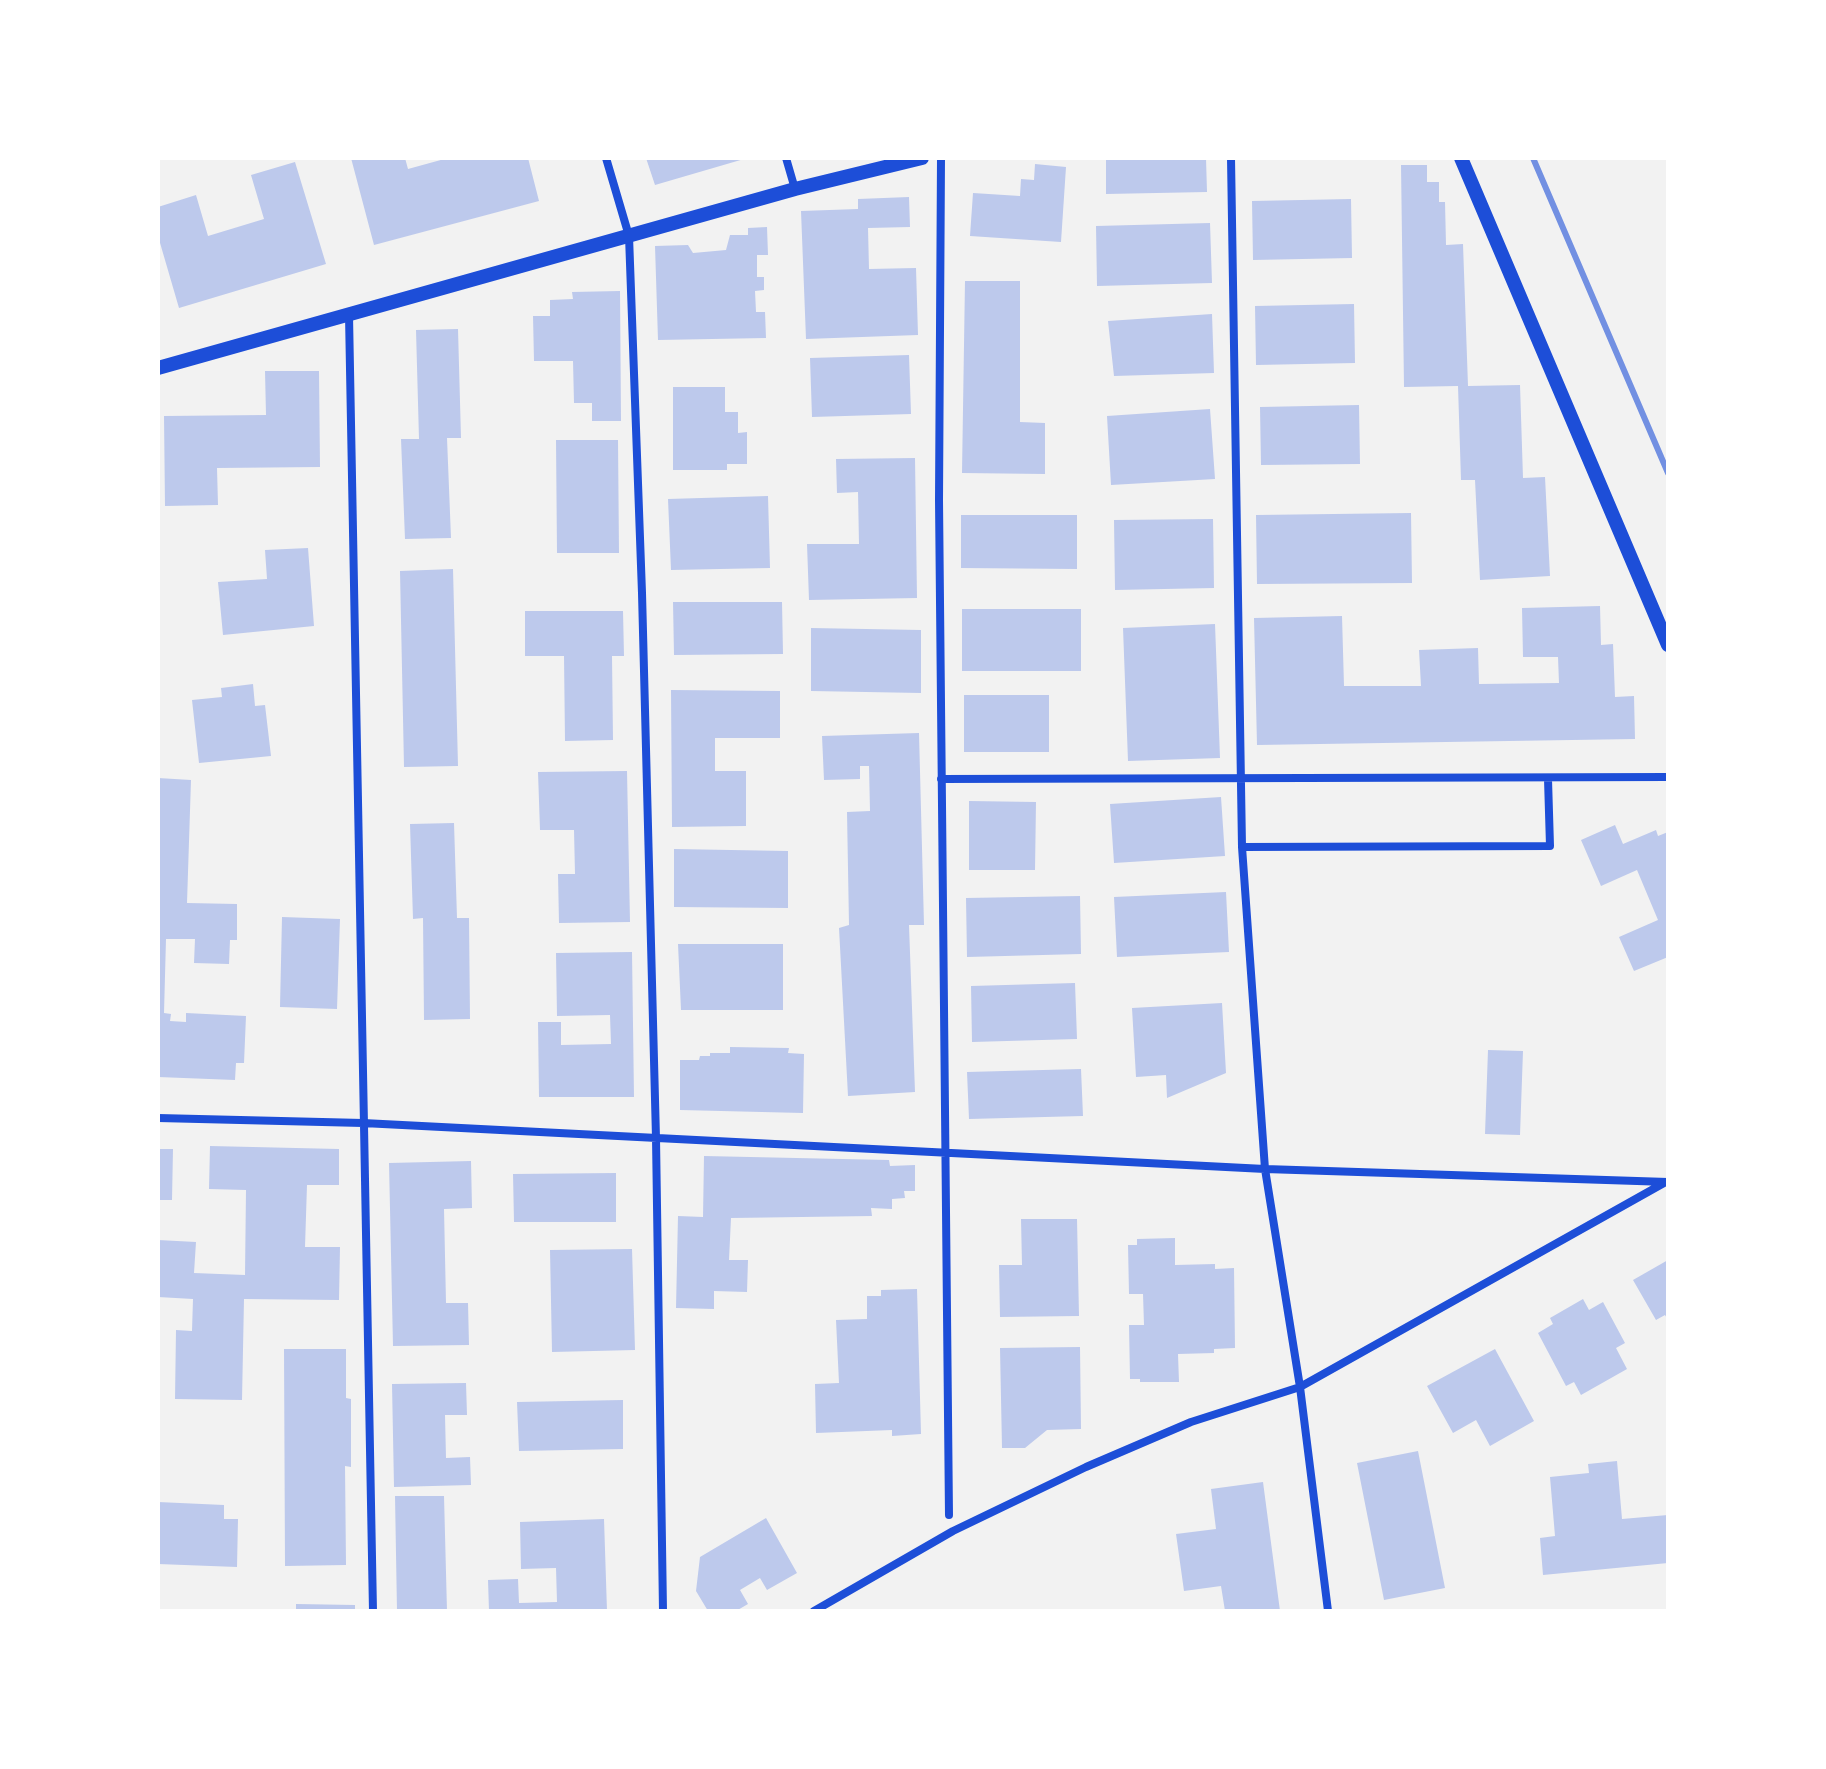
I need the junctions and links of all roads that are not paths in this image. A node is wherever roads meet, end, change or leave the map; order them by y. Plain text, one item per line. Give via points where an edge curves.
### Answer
1 (606, 158) edge
2 (786, 158) edge
3 (922, 158) edge
4 (941, 158) edge
5 (1231, 158) edge
6 (1461, 158) edge
7 (795, 189) junction
8 (629, 236) junction
9 (349, 315) junction
10 (158, 368) edge
11 (1668, 645) edge
12 (1668, 777) edge
13 (941, 779) junction
14 (1239, 779) junction
15 (1548, 779) junction
16 (1242, 847) junction
17 (158, 1118) edge
18 (363, 1123) junction
19 (656, 1138) junction
20 (945, 1152) junction
21 (1265, 1169) junction
22 (1666, 1182) edge
23 (1300, 1387) junction
24 (949, 1515) dead end
25 (373, 1611) edge
26 (663, 1611) edge
27 (814, 1611) edge
28 (1328, 1611) edge

1 - 8 street
2 - 7 street
3 - 7 street
4 - 13 street
5 - 14 street
6 - 11 street
7 - 8 street
8 - 9 street
8 - 19 street
9 - 10 street
9 - 18 street
12 - 15 street
13 - 14 street
13 - 20 street
14 - 15 street
14 - 16 street
15 - 16 street via 1550,846
16 - 21 street
17 - 18 street
18 - 19 street
18 - 25 street
19 - 20 street
19 - 26 street
20 - 21 street
20 - 24 street
21 - 22 street
21 - 23 street
22 - 23 street
23 - 27 street via 1191,1422 1086,1467 953,1531
23 - 28 street

